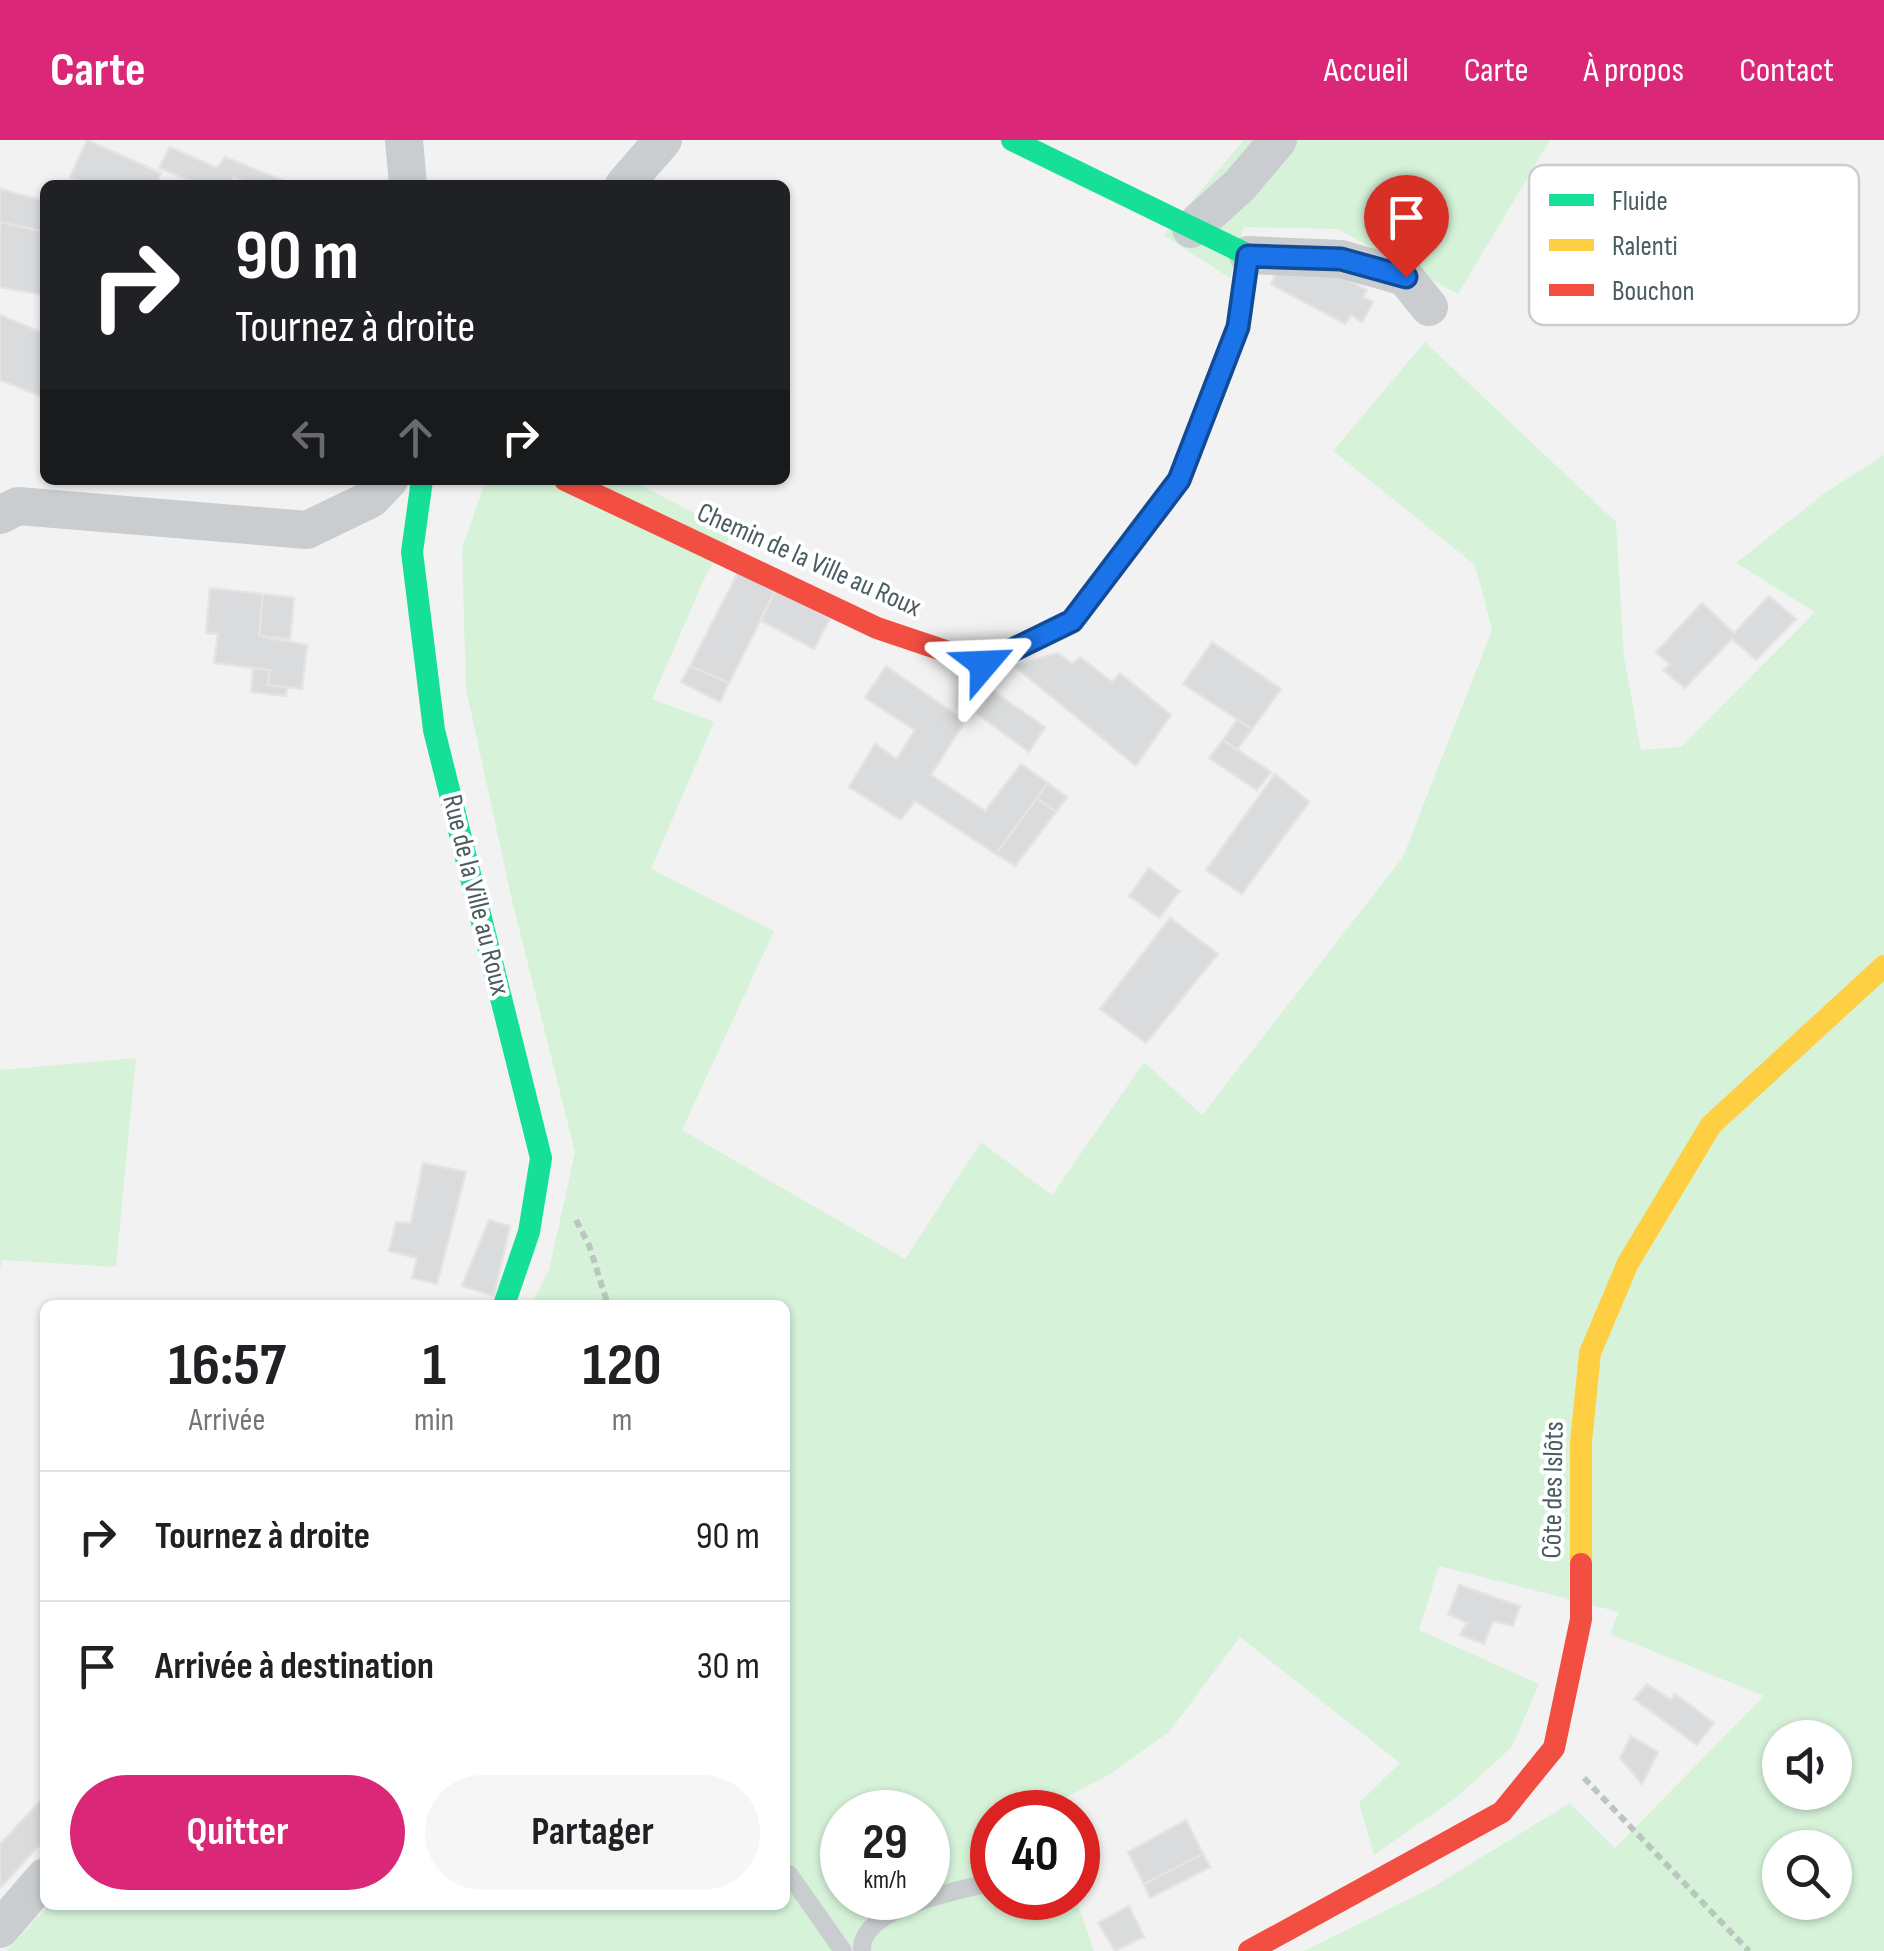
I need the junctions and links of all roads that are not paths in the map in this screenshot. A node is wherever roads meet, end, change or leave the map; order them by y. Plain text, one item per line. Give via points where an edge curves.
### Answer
1 (404, 140) edge
2 (663, 140) edge
3 (1012, 140) edge
4 (1278, 140) edge
5 (408, 180) edge
6 (628, 180) edge
7 (1191, 229) junction
8 (1248, 256) junction
9 (1430, 307) dead end
10 (384, 485) edge
11 (421, 485) edge
12 (575, 485) edge
13 (0, 516) edge
14 (1884, 966) edge
15 (506, 1300) edge
16 (790, 1875) edge
17 (40, 1883) edge
18 (970, 1888) edge
19 (0, 1928) edge
20 (844, 1951) edge
21 (862, 1951) edge
22 (1249, 1951) edge

1 - 5 street
2 - 6 street
3 - 7 street
4 - 7 street
7 - 8 street
8 - 9 street via 1341,259 1406,277
8 - 12 street, Chemin de la Ville au Roux via 1238,327 1179,480 1072,621 984,664 876,628
10 - 13 street via 371,499 307,530 18,506
11 - 15 street, Rue de la Ville au Roux via 412,552 434,730 541,1158 529,1232
14 - 22 street, Côte des Islôts via 1711,1125 1628,1263 1590,1352 1580,1442 1581,1619 1554,1748 1502,1812
16 - 20 lane
17 - 19 street
18 - 21 lane via 882,1914

